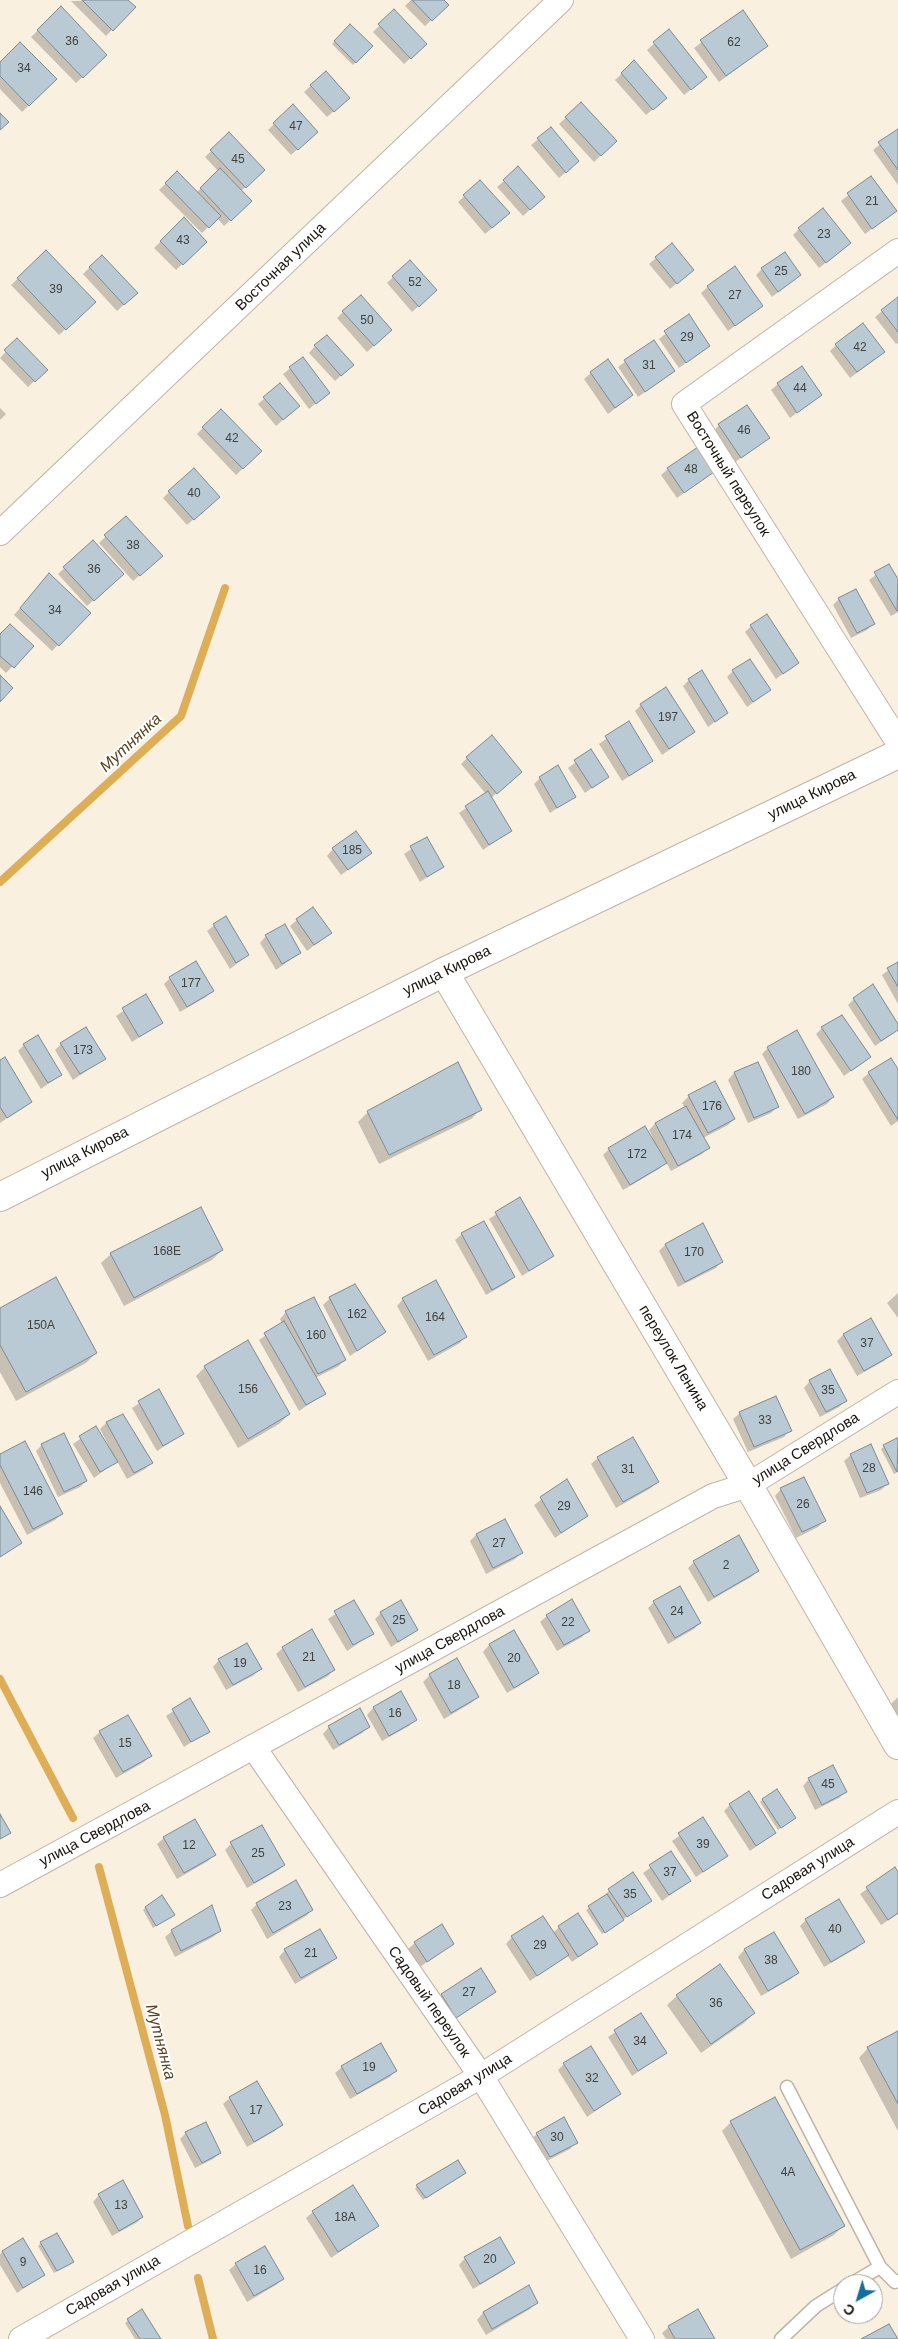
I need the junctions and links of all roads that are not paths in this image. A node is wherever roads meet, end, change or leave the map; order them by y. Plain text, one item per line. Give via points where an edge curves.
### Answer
1 (561, 0) edge
2 (898, 251) edge
3 (0, 533) edge
4 (898, 742) edge
5 (898, 754) edge
6 (444, 972) junction
7 (0, 1197) edge
8 (898, 1392) edge
9 (748, 1485) junction
10 (898, 1745) edge
11 (254, 1748) junction
12 (898, 1812) edge
13 (0, 1885) edge
14 (481, 2076) junction
15 (787, 2087) dead end
16 (880, 2267) junction
17 (868, 2274) edge
18 (897, 2284) edge
19 (833, 2295) edge
20 (20, 2339) edge
21 (642, 2339) edge
22 (781, 2339) edge

1 - 3 street, Восточная улица
2 - 4 street, Восточный переулок via 684,404
5 - 6 main road, улица Кирова
6 - 7 main road, улица Кирова
6 - 9 main road, переулок Ленина
8 - 9 street, улица Свердлова
9 - 10 main road, переулок Ленина
9 - 11 street, улица Свердлова via 713,1496
11 - 13 street, улица Свердлова
11 - 14 street, Садовый переулок
12 - 14 street, Садовая улица
14 - 20 street, Садовая улица
14 - 21 street, Садовый переулок
15 - 16 lane
16 - 17 lane
16 - 18 lane
19 - 22 lane via 816,2306

